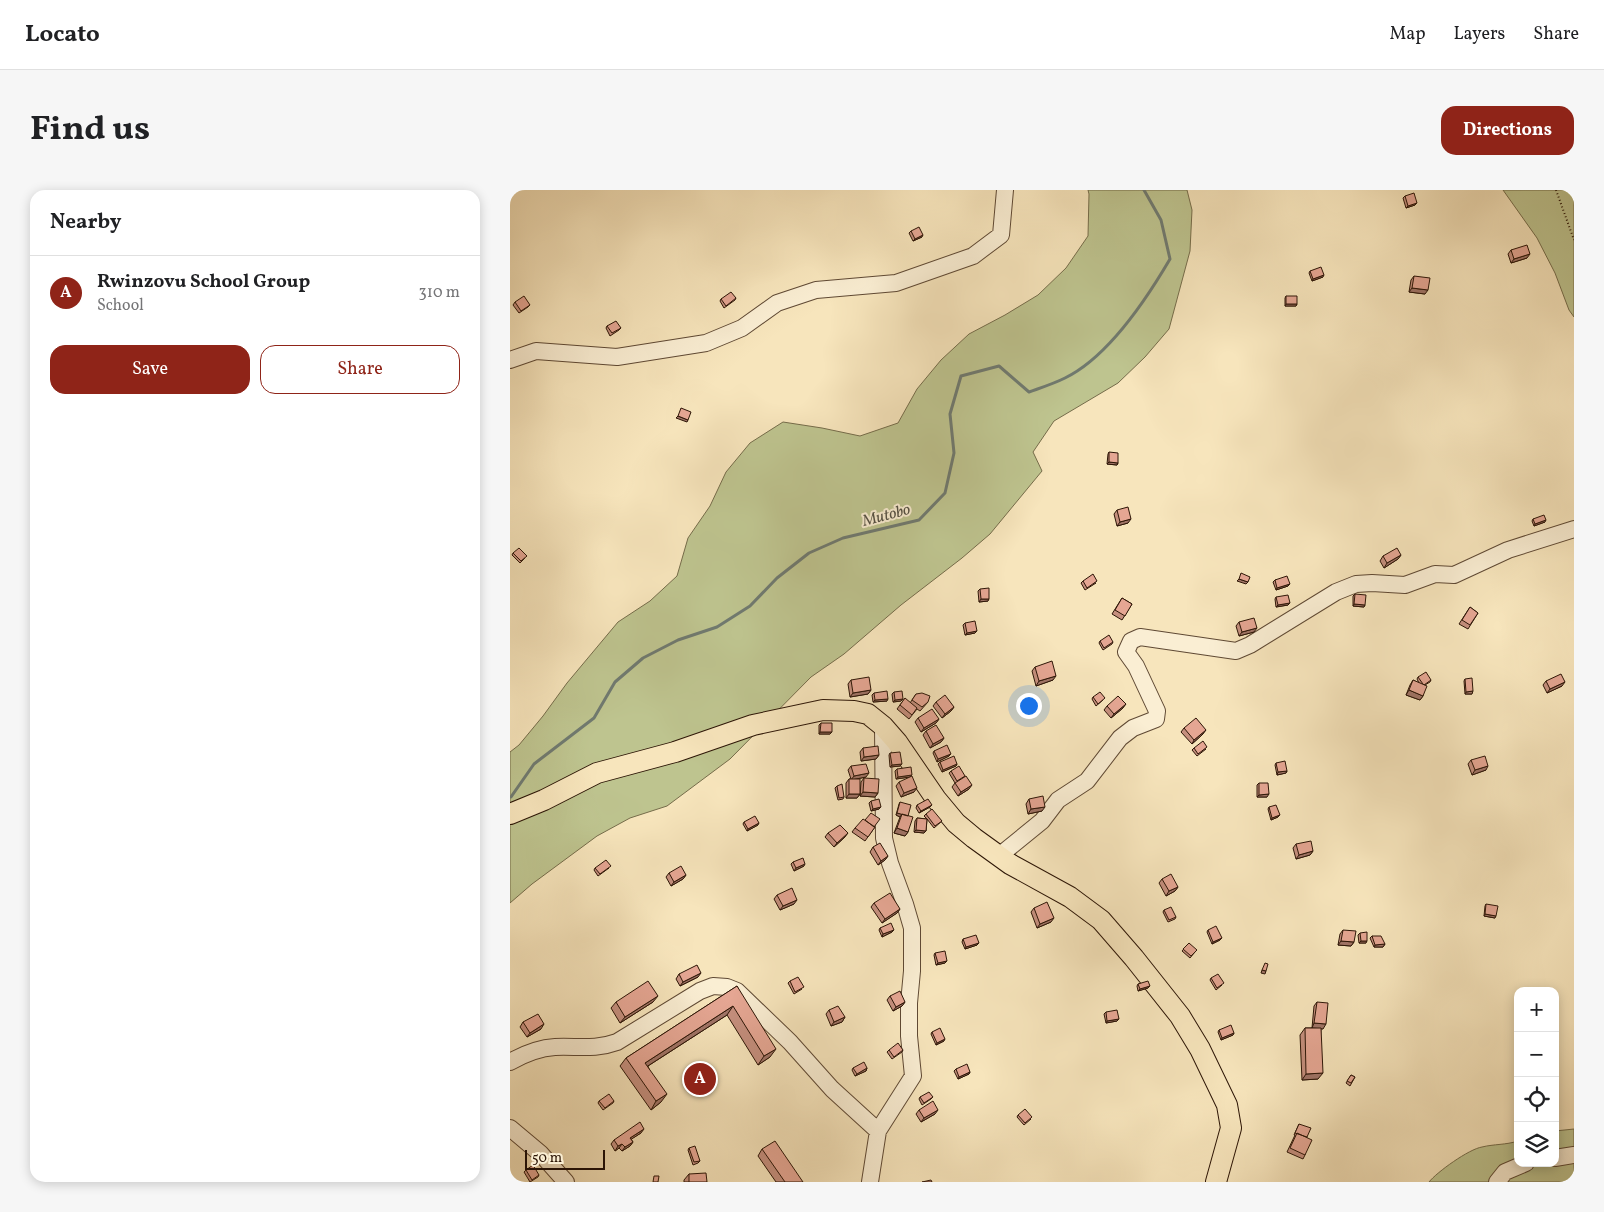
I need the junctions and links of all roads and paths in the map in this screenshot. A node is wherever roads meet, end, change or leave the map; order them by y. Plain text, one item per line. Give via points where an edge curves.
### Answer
1 (1005, 190) edge
2 (1556, 190) edge
3 (1574, 240) edge
4 (510, 360) edge
5 (1574, 530) edge
6 (883, 726) junction
7 (510, 814) edge
8 (999, 856) junction
9 (510, 1062) edge
10 (510, 1128) edge
11 (878, 1131) junction
12 (1574, 1155) edge
13 (1559, 1157) edge
14 (1517, 1167) edge
15 (566, 1182) edge
16 (870, 1182) edge
17 (1216, 1182) edge
18 (1497, 1182) edge

1 - 4 street via 1000,235 973,256 896,283 816,290 777,303 742,328 706,343 617,357 536,351
2 - 3 path
5 - 8 street via 1508,550 1454,575 1436,574 1404,585 1356,584 1336,592 1236,651 1140,637 1131,641 1126,652 1136,666 1156,711 1156,719 1133,728 1120,738 1087,781 1058,800 1042,821
6 - 7 main road via 868,714 830,710 754,725 676,752 597,773
6 - 8 main road via 956,823
6 - 11 street via 884,838 912,928 909,1036 913,1076
8 - 17 main road via 1070,897 1101,920 1180,1016 1227,1105 1231,1128
9 - 11 street via 540,1049 606,1046 700,991 713,986 727,987 747,998 832,1090
10 - 15 street via 541,1154
11 - 16 street
12 - 13 street
14 - 18 street via 1505,1172

